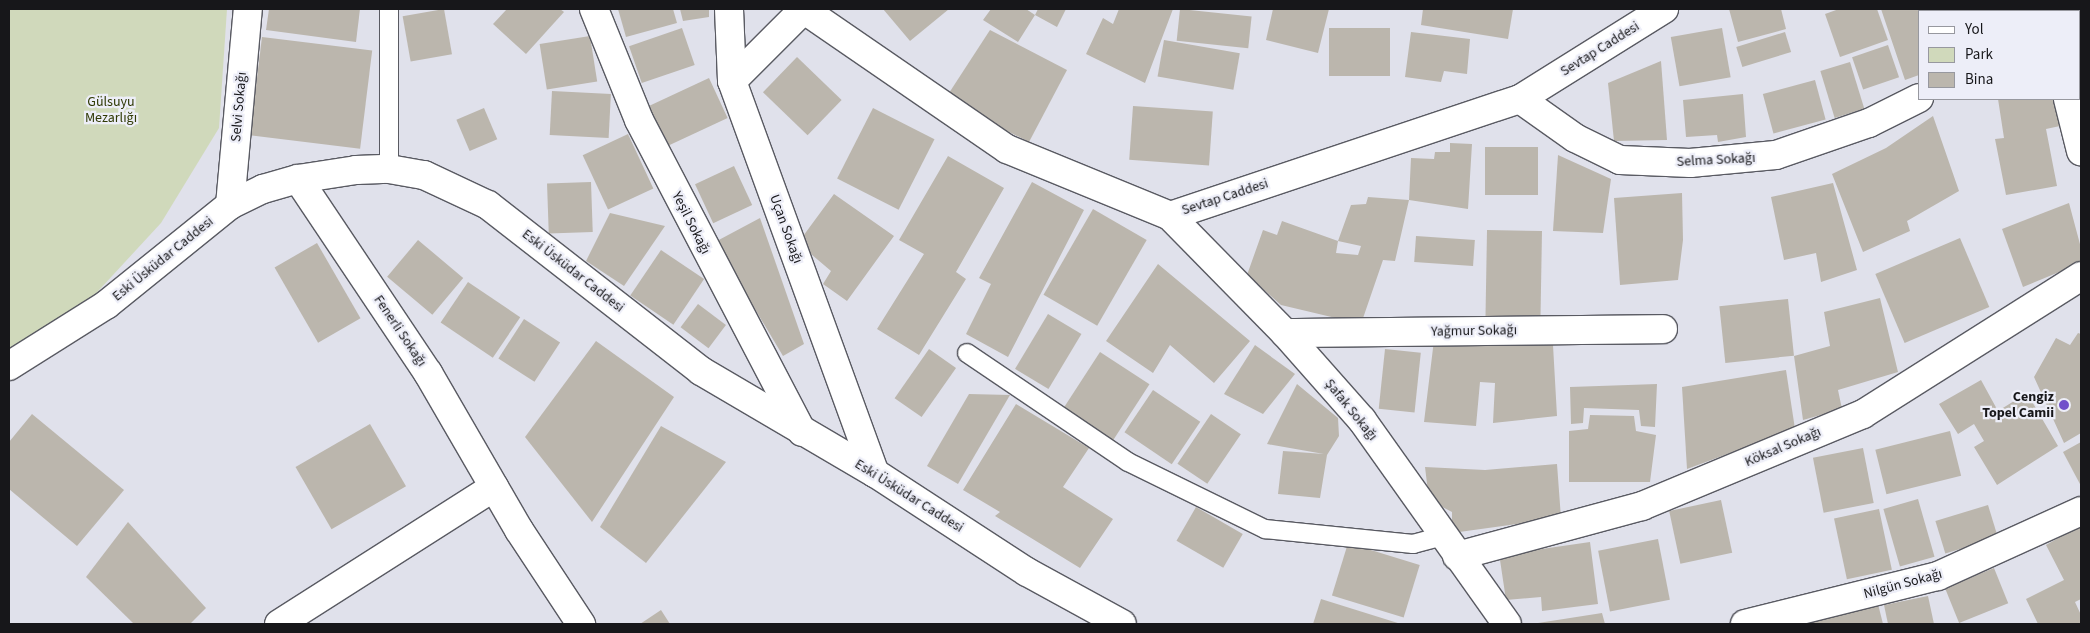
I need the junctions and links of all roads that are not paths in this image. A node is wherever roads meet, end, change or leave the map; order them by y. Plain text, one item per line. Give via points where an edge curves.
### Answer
1 (248, 9) edge
2 (389, 9) edge
3 (594, 9) edge
4 (729, 9) edge
5 (802, 9) edge
6 (1664, 9) edge
7 (732, 81) junction
8 (1918, 98) edge
9 (1520, 99) junction
10 (2068, 100) edge
11 (2081, 151) edge
12 (389, 169) junction
13 (298, 179) junction
14 (230, 205) junction
15 (1170, 216) junction
16 (2081, 276) edge
17 (1663, 329) dead end
18 (1285, 333) junction
19 (967, 353) dead end
20 (9, 366) edge
21 (802, 432) junction
22 (875, 473) junction
23 (494, 487) junction
24 (2081, 511) edge
25 (1450, 546) junction
26 (279, 624) edge
27 (581, 624) edge
28 (1122, 624) edge
29 (1507, 624) edge
30 (1745, 624) edge

1 - 14 street, Selvi Sokağı
2 - 12 lane
3 - 21 street, Yeşil Sokağı via 639,120
4 - 7 street, Uçan Sokağı
5 - 7 street
5 - 15 street, Sevtap Caddesi via 1007,149
6 - 9 street, Sevtap Caddesi
7 - 22 street, Uçan Sokağı
8 - 9 street, Selma Sokağı via 1869,123 1776,155 1690,164 1620,160 1575,138
9 - 15 street, Sevtap Caddesi
10 - 11 street
12 - 13 street, Eski Üsküdar Caddesi via 356,170
12 - 21 street, Eski Üsküdar Caddesi via 424,175 488,204 701,371
13 - 14 street, Eski Üsküdar Caddesi via 264,189
13 - 23 street, Fenerli Sokağı via 428,373
14 - 20 street, Eski Üsküdar Caddesi via 106,305
15 - 18 street, Şafak Sokağı
16 - 25 street, Köksal Sokağı via 1863,414 1642,506
17 - 18 street, Yağmur Sokağı
18 - 25 street, Şafak Sokağı via 1362,420
19 - 25 lane via 1128,462 1265,529
21 - 22 street, Eski Üsküdar Caddesi
22 - 28 street, Eski Üsküdar Caddesi via 1027,572
23 - 26 street
23 - 27 street, Fenerli Sokağı
24 - 30 street, Nilgün Sokağı via 1938,576
25 - 29 street, Şafak Sokağı

